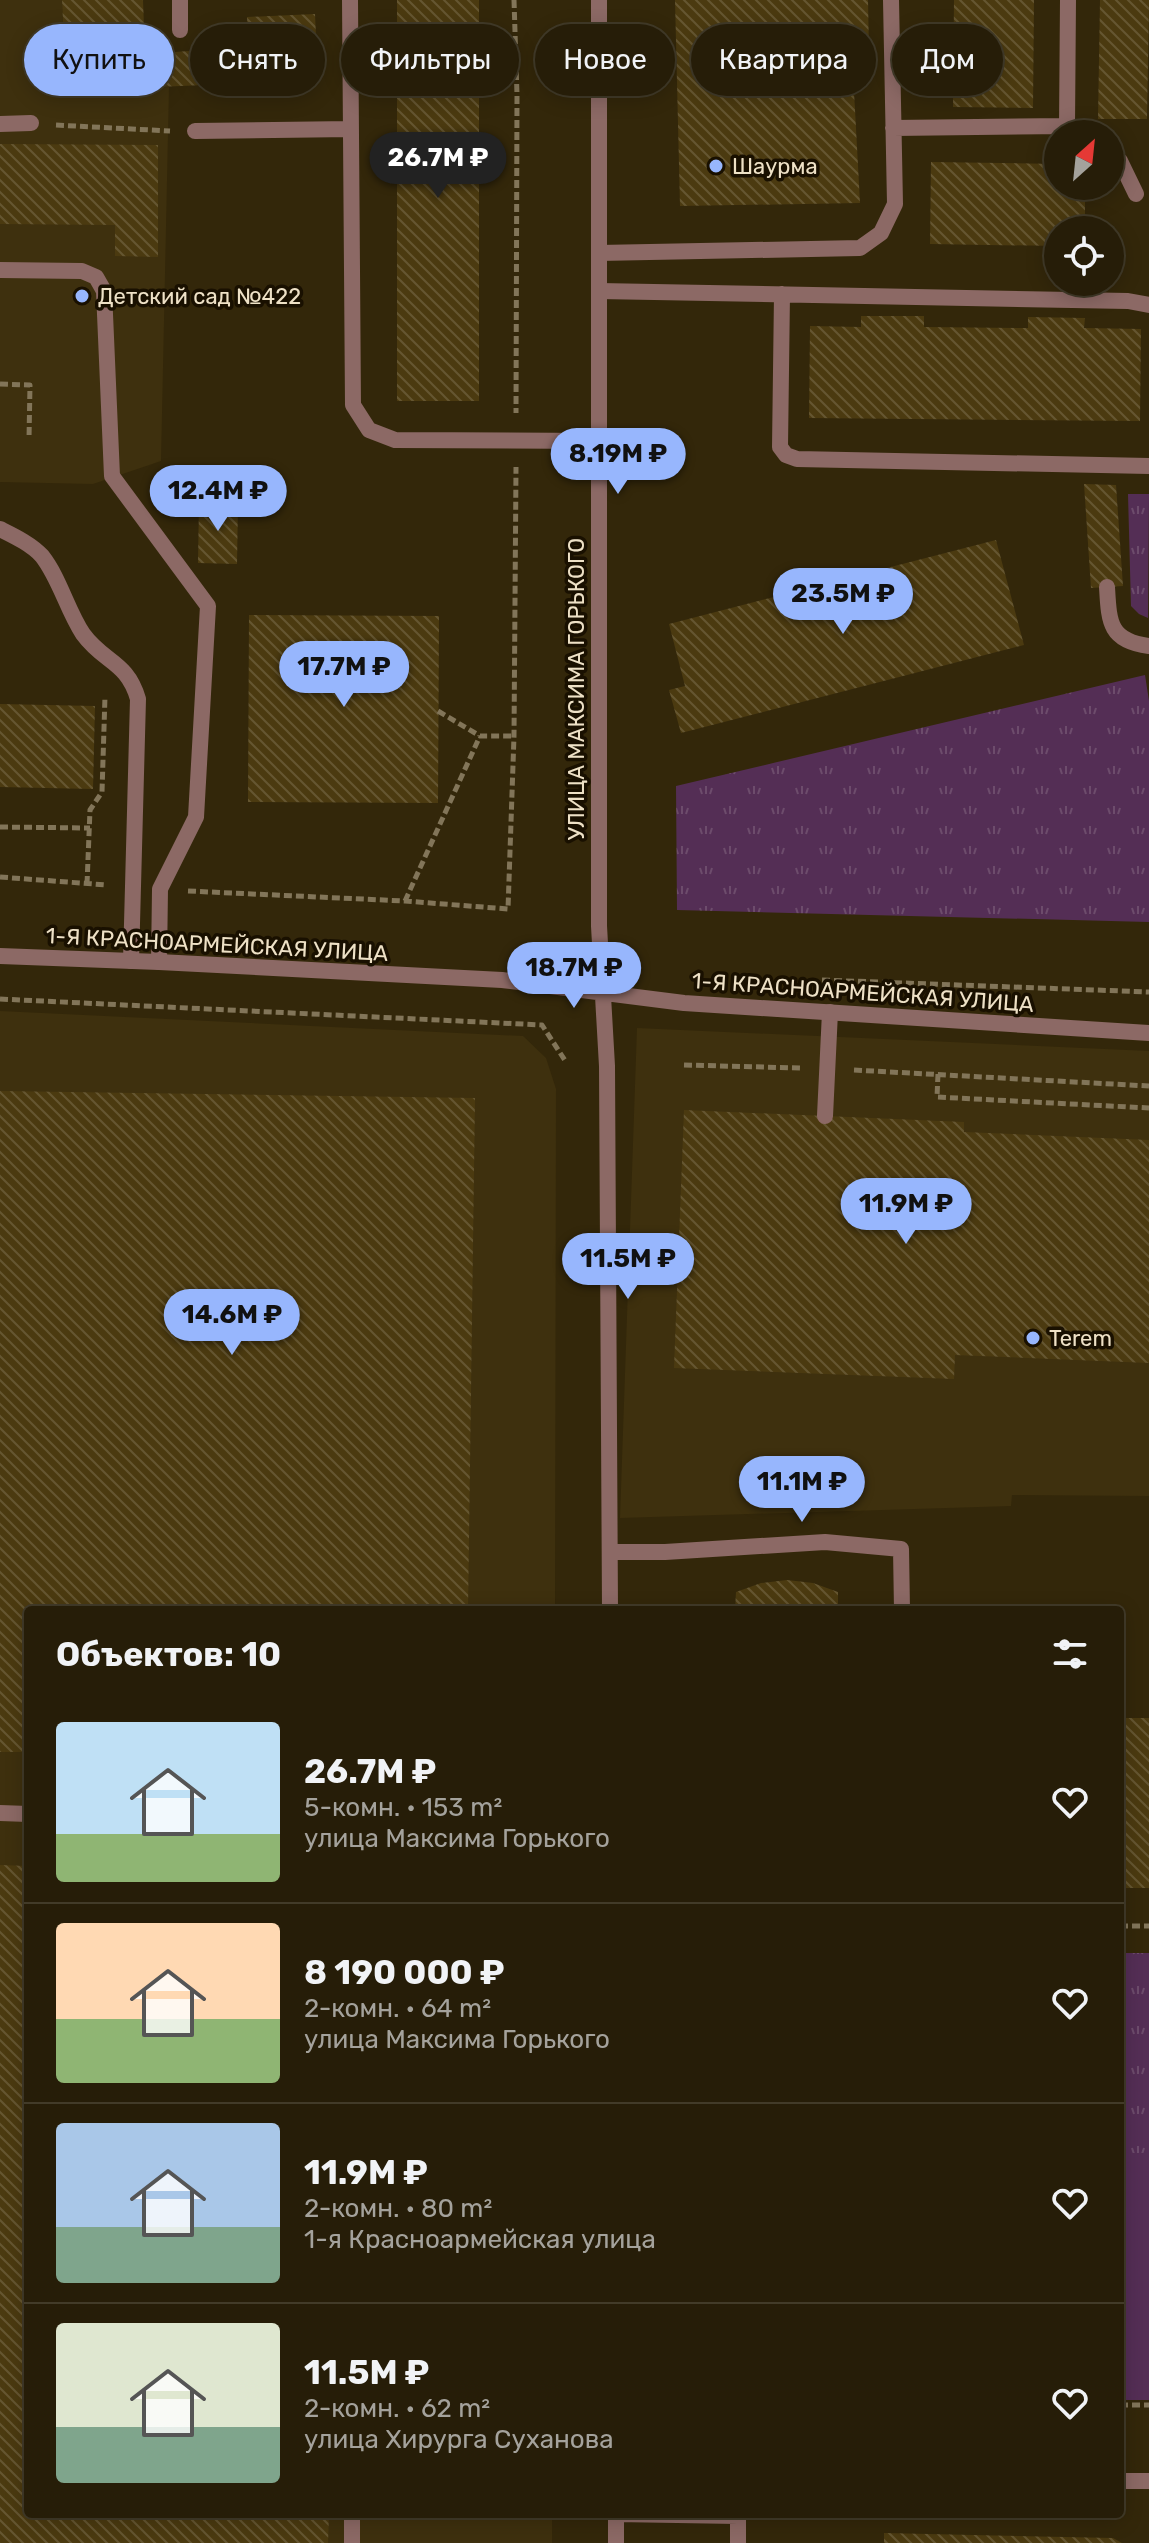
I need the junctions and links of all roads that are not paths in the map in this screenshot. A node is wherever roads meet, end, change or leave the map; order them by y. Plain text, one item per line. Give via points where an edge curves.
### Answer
1 (180, 0) edge
2 (350, 0) edge
3 (599, 0) edge
4 (891, 0) edge
5 (1068, 0) edge
6 (180, 30) dead end
7 (1074, 120) edge
8 (31, 123) road end
9 (0, 124) edge
10 (893, 128) junction
11 (351, 129) junction
12 (1044, 130) edge
13 (195, 131) road end
14 (1124, 169) edge
15 (1136, 194) dead end
16 (599, 253) junction
17 (0, 270) edge
18 (599, 291) junction
19 (782, 294) junction
20 (1149, 305) edge
21 (598, 441) junction
22 (1149, 466) edge
23 (0, 529) edge
24 (1107, 587) dead end
25 (1149, 646) edge
26 (0, 956) edge
27 (131, 961) junction
28 (159, 962) junction
29 (602, 993) junction
30 (830, 1012) junction
31 (1149, 1033) edge
32 (825, 1116) dead end
33 (610, 1552) junction
34 (610, 1606) edge
35 (902, 1606) edge
36 (0, 1813) edge
37 (24, 1814) edge
38 (1124, 2481) edge
39 (1149, 2481) edge
40 (352, 2518) edge
41 (616, 2518) edge
42 (738, 2518) edge
43 (352, 2543) edge
44 (616, 2543) edge
45 (738, 2543) edge

1 - 6 street
2 - 11 street
3 - 16 street, УЛИЦА МАКСИМА ГОРЬКОГО
4 - 10 street
5 - 7 street
8 - 9 street
10 - 12 street
10 - 16 street via 895,204 881,233 860,248
11 - 13 street
11 - 21 street via 353,405 369,430 395,440
14 - 15 street
16 - 18 street, УЛИЦА МАКСИМА ГОРЬКОГО
17 - 28 street via 82,271 96,277 104,291 112,476 208,606 196,817 160,889
18 - 19 street
18 - 21 street, УЛИЦА МАКСИМА ГОРЬКОГО
19 - 20 street
19 - 22 street via 780,447 786,455
21 - 29 street, УЛИЦА МАКСИМА ГОРЬКОГО
23 - 27 street via 41,556 83,633 134,684 138,699
24 - 25 street via 1109,619 1117,634
26 - 27 street, 1-Я КРАСНОАРМЕЙСКАЯ УЛИЦА
27 - 28 street, 1-Я КРАСНОАРМЕЙСКАЯ УЛИЦА
28 - 29 street, 1-Я КРАСНОАРМЕЙСКАЯ УЛИЦА via 502,980
29 - 30 street, 1-Я КРАСНОАРМЕЙСКАЯ УЛИЦА
29 - 33 street, УЛИЦА МАКСИМА ГОРЬКОГО
30 - 31 street, 1-Я КРАСНОАРМЕЙСКАЯ УЛИЦА
30 - 32 street
33 - 34 street, УЛИЦА МАКСИМА ГОРЬКОГО
33 - 35 street via 825,1542 901,1549
36 - 37 street
38 - 39 street
40 - 43 street
41 - 44 street
42 - 45 street

